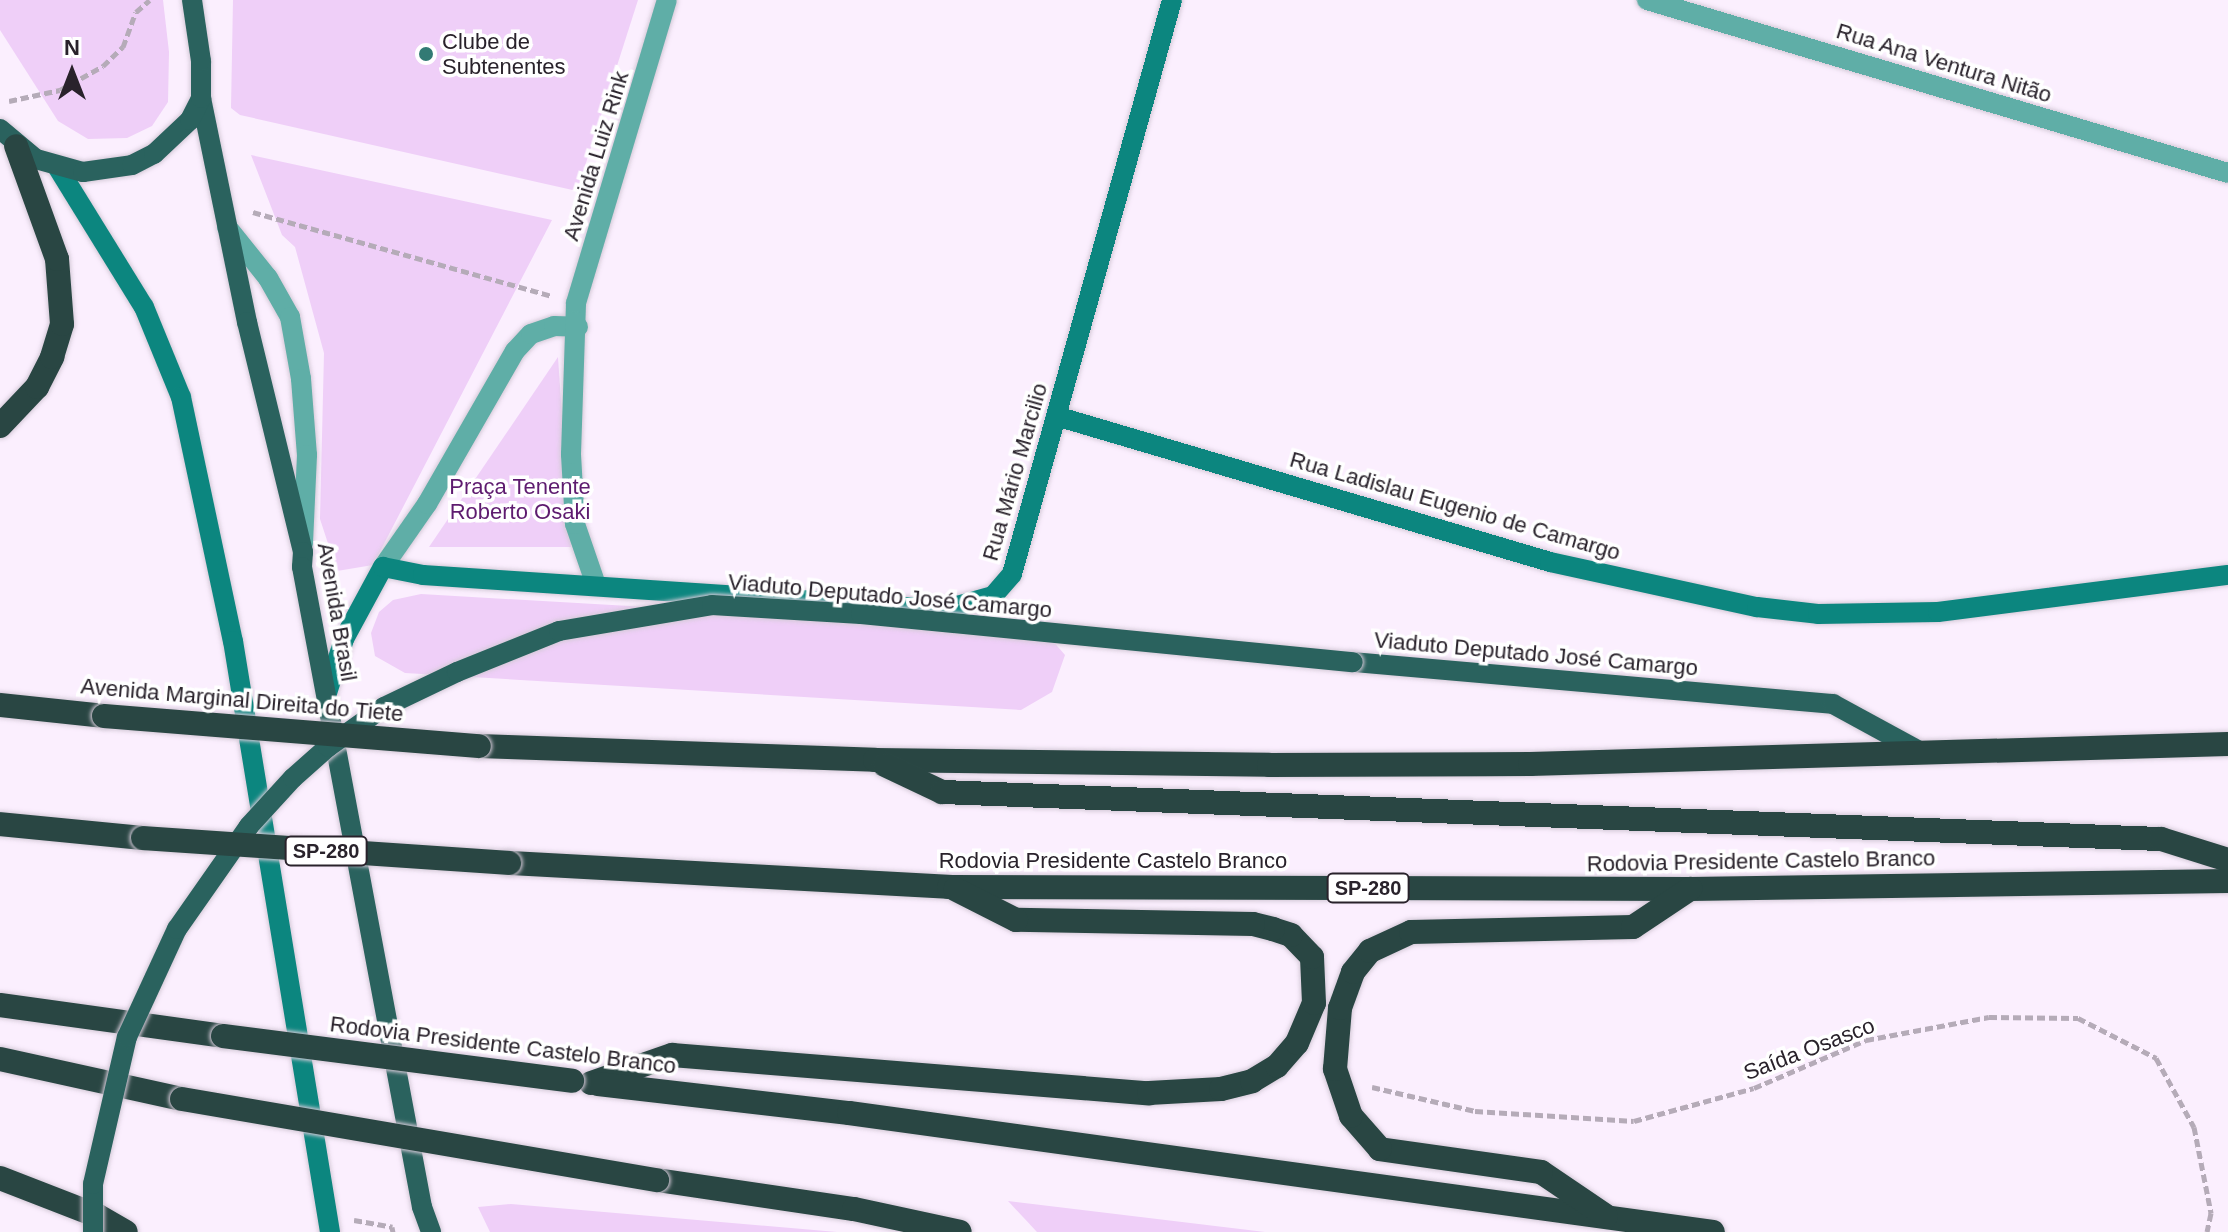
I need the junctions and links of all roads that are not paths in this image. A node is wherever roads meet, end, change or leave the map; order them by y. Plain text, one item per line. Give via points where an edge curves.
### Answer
1 (192, 0) edge
2 (199, 0) edge
3 (667, 0) edge
4 (1172, 0) edge
5 (1647, 0) edge
6 (196, 25) junction
7 (201, 98) junction
8 (8, 137) edge
9 (58, 168) junction
10 (2228, 173) edge
11 (227, 227) junction
12 (578, 327) junction
13 (1056, 416) junction
14 (0, 426) edge
15 (303, 552) junction
16 (383, 567) junction
17 (2228, 575) edge
18 (596, 585) junction
19 (327, 693) junction
20 (0, 705) edge
21 (2228, 744) edge
22 (1923, 753) junction
23 (875, 760) junction
24 (0, 824) edge
25 (2228, 860) edge
26 (2228, 881) edge
27 (949, 887) junction
28 (1690, 889) junction
29 (0, 1005) edge
30 (0, 1059) edge
31 (581, 1082) junction
32 (0, 1178) edge
33 (1610, 1219) junction
34 (330, 1224) edge
35 (93, 1232) edge
36 (126, 1232) edge
37 (431, 1232) edge
38 (960, 1232) edge
39 (1713, 1232) edge

1 - 6 main road, Avenida Brasil
2 - 6 main road, Avenida Brasil
3 - 12 street, Avenida Luiz Rink via 576,303
4 - 13 main road, Rua Mário Marcilio
5 - 10 street, Rua Ana Ventura Nitão
6 - 7 main road, Avenida Brasil
7 - 9 main road via 190,120 154,154 108,171
7 - 11 main road, Avenida Brasil
8 - 9 main road
8 - 14 highway via 57,259 62,324 37,387
9 - 34 main road via 144,307 181,397 233,641
11 - 15 main road, Avenida Brasil
11 - 15 street via 268,278 290,317 307,455
12 - 16 street via 554,326 531,334 515,351 427,504
12 - 18 street, Avenida Luiz Rink via 571,454 575,524
13 - 17 main road, Rua Ladislau Eugenio de Camargo via 1550,562 1757,607 1831,614 1938,612
13 - 18 main road, Rua Mário Marcilio via 1012,574 993,596 978,603 910,607
15 - 19 main road, Avenida Brasil
16 - 18 main road, Rua Mário Marcilio via 423,575
16 - 19 main road via 344,639
19 - 37 main road, Avenida Brasil via 422,1207
20 - 23 highway, Avenida Marginal Direita do Tiete, bridge via 479,746
21 - 22 highway, Avenida Marginal Direita do Tiete
22 - 23 highway, Avenida Marginal Direita do Tiete via 1515,764
22 - 35 main road, Viaduto Deputado José Camargo, bridge via 1833,704 861,614 712,605 559,631 384,707 328,747 249,826 177,929 127,1037 93,1184
23 - 25 highway via 942,792 2161,839
24 - 27 highway, Rodovia Presidente Castelo Branco / SP-280, bridge via 509,863
26 - 28 highway, Rodovia Presidente Castelo Branco / SP-280
27 - 28 highway, Rodovia Presidente Castelo Branco / SP-280
27 - 31 highway via 1016,920 1253,924 1273,929 1291,935 1312,957 1314,1003 1297,1043 1277,1066 1252,1081 1221,1089 1149,1093 672,1055
28 - 33 highway via 1633,927 1411,932 1370,951 1344,994 1335,1069 1351,1116 1365,1137 1380,1149 1541,1172
29 - 31 highway, Rodovia Presidente Castelo Branco, bridge
30 - 38 highway, bridge via 182,1099 854,1209
31 - 33 highway, Rodovia Presidente Castelo Branco via 849,1113
32 - 36 highway
33 - 39 highway, Rodovia Presidente Castelo Branco

